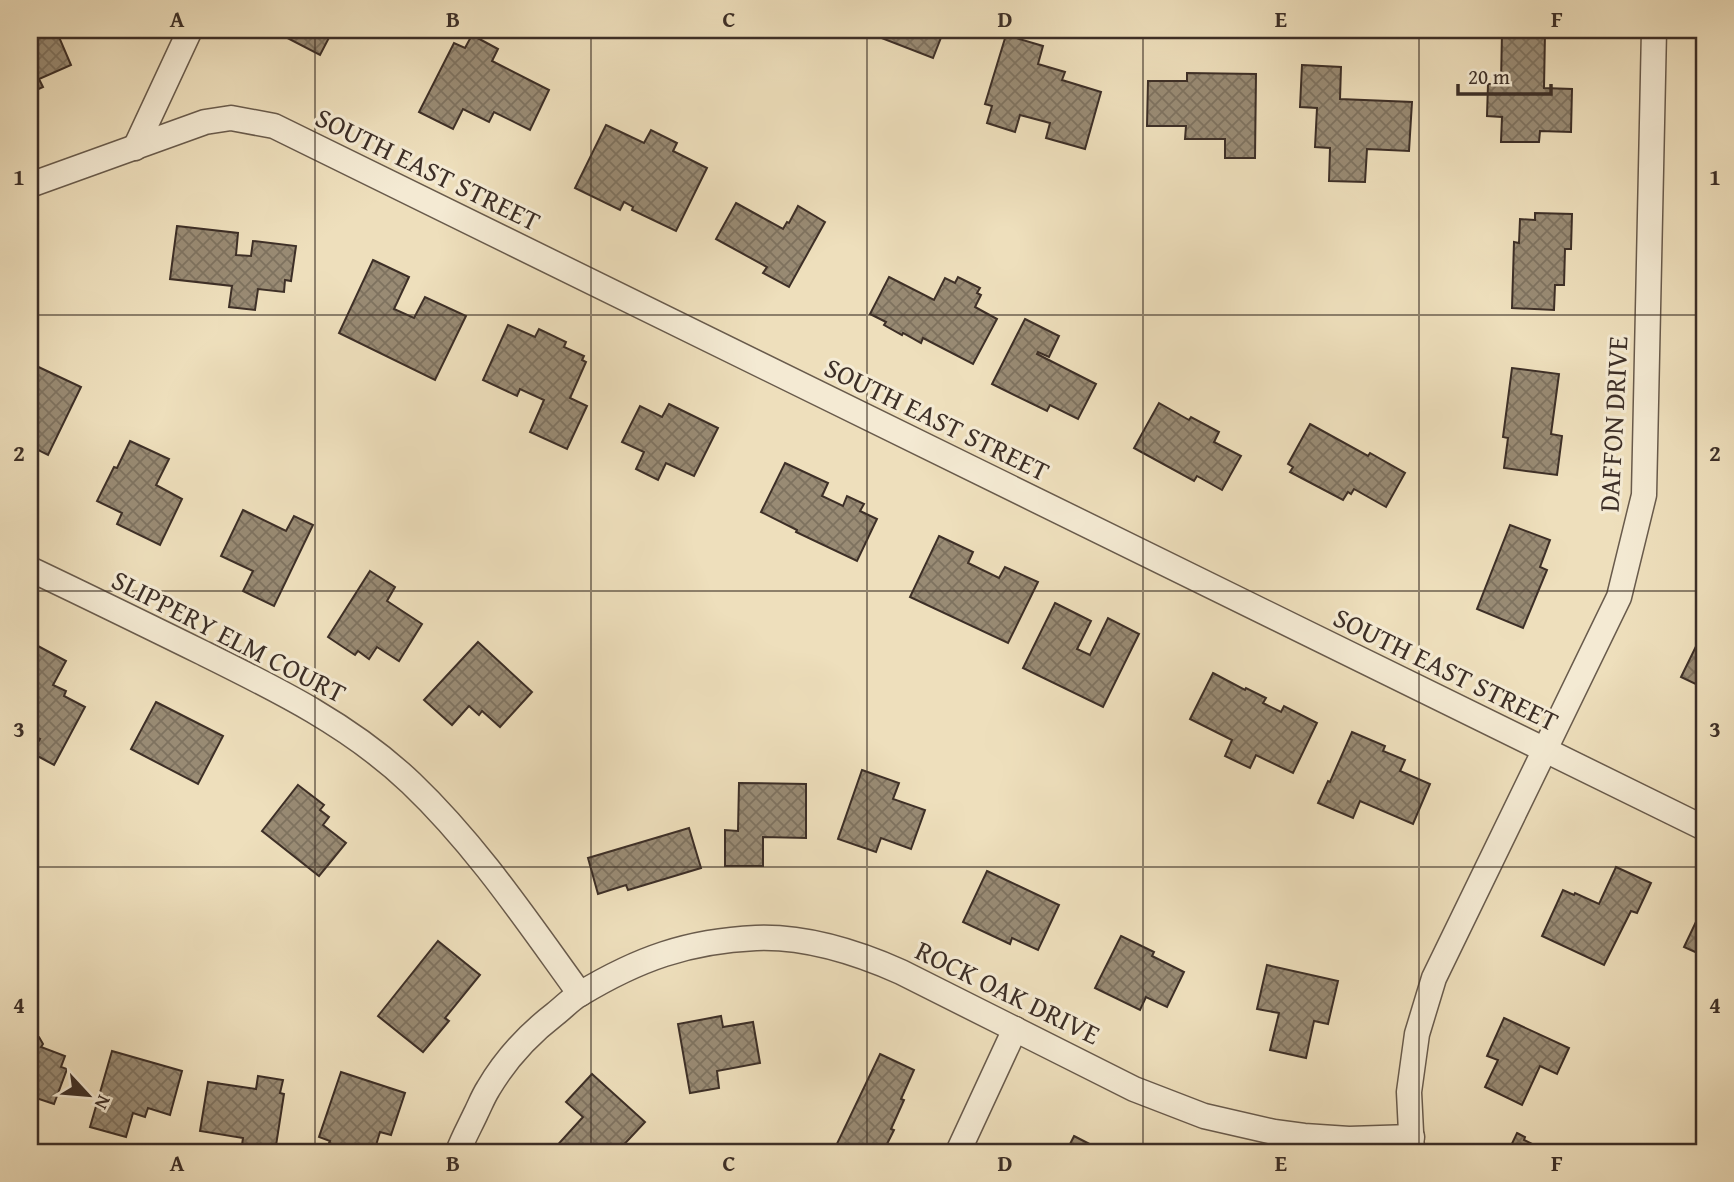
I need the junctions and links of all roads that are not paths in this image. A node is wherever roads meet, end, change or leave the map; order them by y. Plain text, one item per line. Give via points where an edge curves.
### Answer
1 (190, 30) edge
2 (1654, 30) edge
3 (135, 148) junction
4 (30, 184) edge
5 (30, 569) edge
6 (1545, 751) junction
7 (1704, 828) edge
8 (580, 994) junction
9 (1016, 1029) junction
10 (1412, 1145) edge
11 (458, 1152) edge
12 (958, 1152) edge

1 - 3 street
2 - 6 street, DAFFON DRIVE via 1644,495 1619,597
3 - 4 street, SOUTH EAST STREET
3 - 6 street, SOUTH EAST STREET via 205,122 231,118 274,126
5 - 8 street, SLIPPERY ELM COURT via 289,695 366,745 443,815 486,865
6 - 7 street, SOUTH EAST STREET
6 - 10 street, DAFFON DRIVE via 1434,978 1417,1034 1410,1080
8 - 9 street, ROCK OAK DRIVE via 620,971 672,951 726,940 786,940 873,960
8 - 11 street, ROCK OAK DRIVE via 514,1053 488,1089
9 - 10 street, ROCK OAK DRIVE via 1134,1089 1204,1116 1304,1136
9 - 12 street

